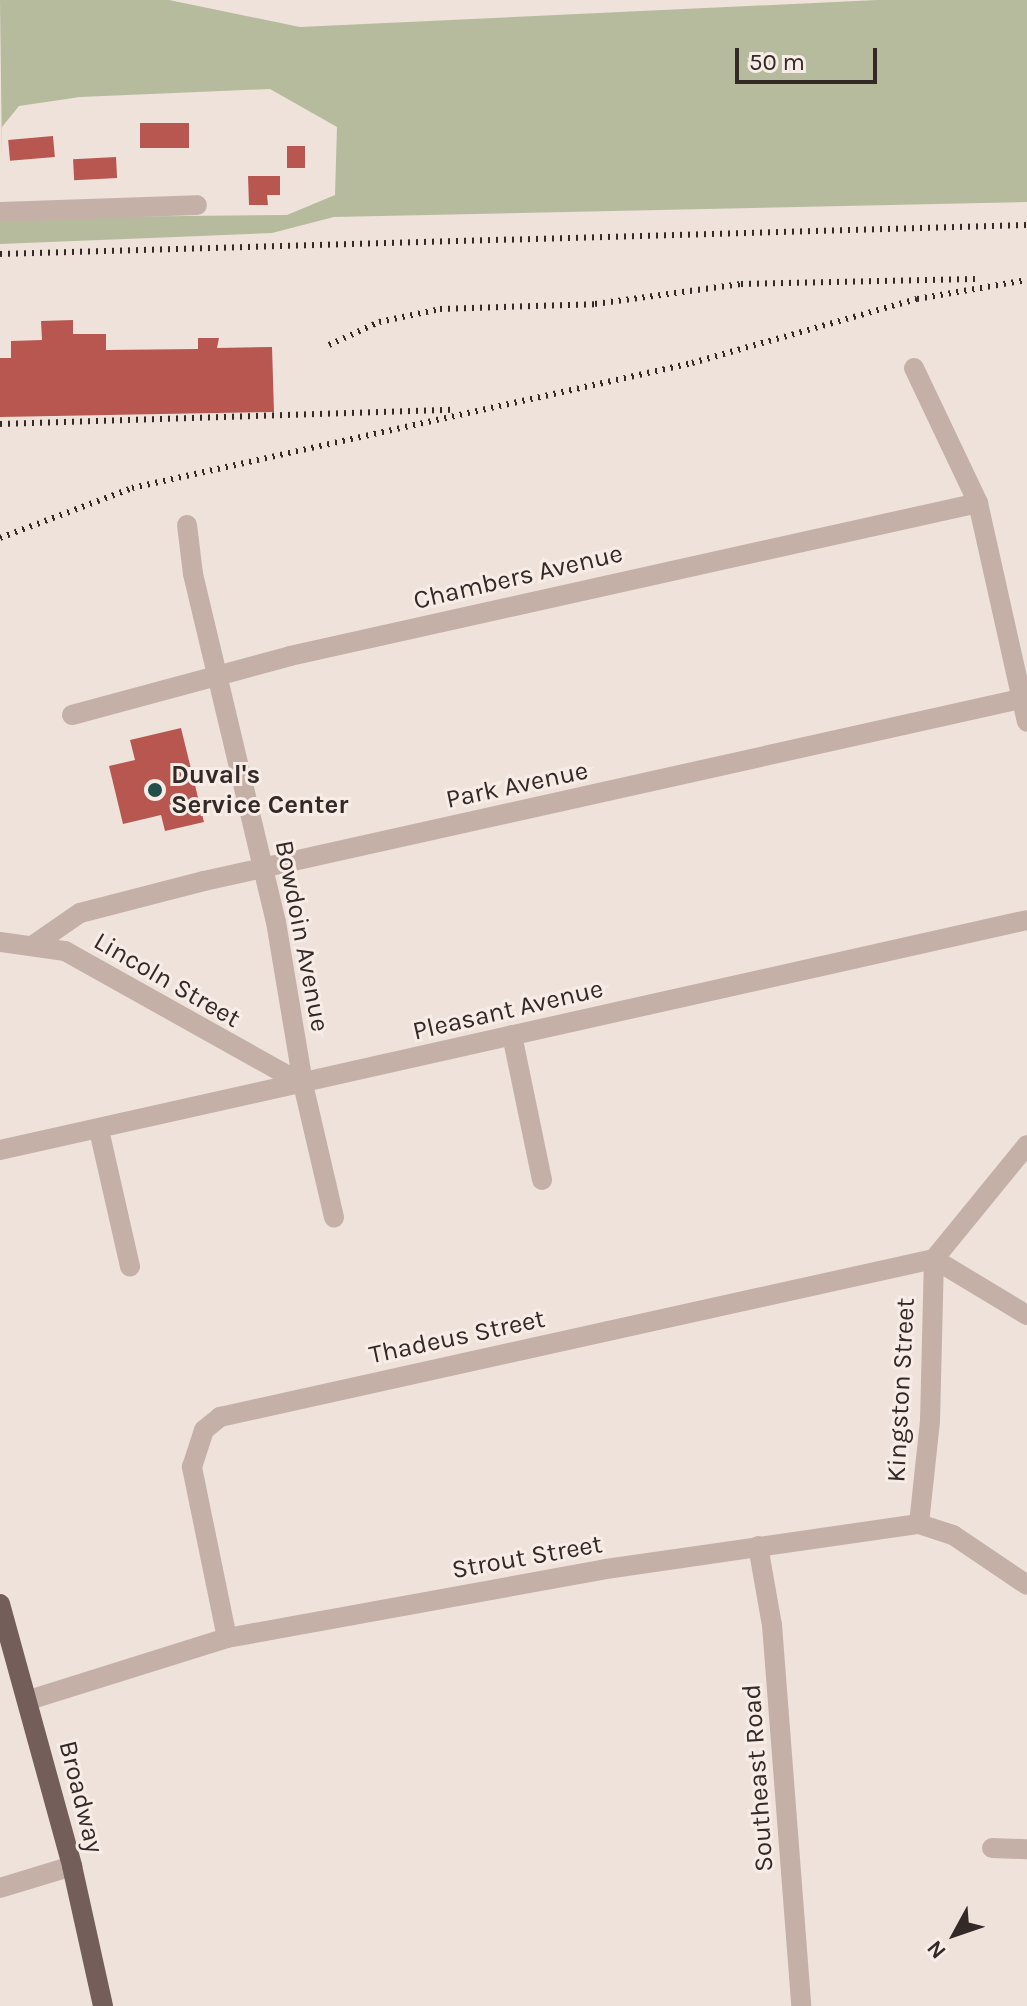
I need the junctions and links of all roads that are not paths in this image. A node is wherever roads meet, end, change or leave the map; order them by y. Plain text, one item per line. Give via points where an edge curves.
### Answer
1 (197, 205) dead end
2 (0, 212) edge
3 (914, 368) dead end
4 (978, 503) junction
5 (187, 525) dead end
6 (216, 675) junction
7 (1020, 699) junction
8 (72, 715) dead end
9 (1027, 722) edge
10 (262, 869) junction
11 (1027, 920) edge
12 (0, 942) edge
13 (35, 944) junction
14 (512, 1035) junction
15 (303, 1084) junction
16 (99, 1130) junction
17 (1027, 1145) edge
18 (0, 1150) edge
19 (542, 1180) dead end
20 (334, 1217) dead end
21 (934, 1259) junction
22 (130, 1267) dead end
23 (1027, 1315) edge
24 (919, 1524) junction
25 (758, 1546) junction
26 (1027, 1585) edge
27 (0, 1604) edge
28 (227, 1638) junction
29 (29, 1700) junction
30 (992, 1848) dead end
31 (1027, 1849) edge
32 (72, 1866) junction
33 (0, 1888) edge
34 (103, 2006) edge
35 (801, 2006) edge

1 - 2 street
3 - 4 street
4 - 6 street, Chambers Avenue
4 - 7 street
5 - 6 street, Bowdoin Avenue
6 - 8 street, Chambers Avenue
6 - 10 street, Bowdoin Avenue
7 - 9 street
7 - 10 street, Park Avenue
10 - 13 street, Park Avenue via 80,913
10 - 15 street, Bowdoin Avenue
11 - 14 street, Pleasant Avenue
12 - 13 street, Lincoln Street
13 - 15 street, Lincoln Street via 129,983 223,1044
14 - 15 street, Pleasant Avenue
14 - 19 street
15 - 16 street, Pleasant Avenue
15 - 20 street, Bowdoin Avenue
16 - 18 street, Pleasant Avenue
16 - 22 street
17 - 21 street
21 - 23 street
21 - 24 street, Kingston Street via 930,1421
21 - 28 street, Thadeus Street via 220,1417 204,1430 192,1467
24 - 25 street, Strout Street
24 - 26 street, Strout Street via 953,1535
25 - 28 street, Strout Street
25 - 35 street, Southeast Road via 772,1625
27 - 29 main road, Broadway
28 - 29 street, Strout Street
29 - 32 main road, Broadway
30 - 31 street
32 - 33 street
32 - 34 main road, Broadway

